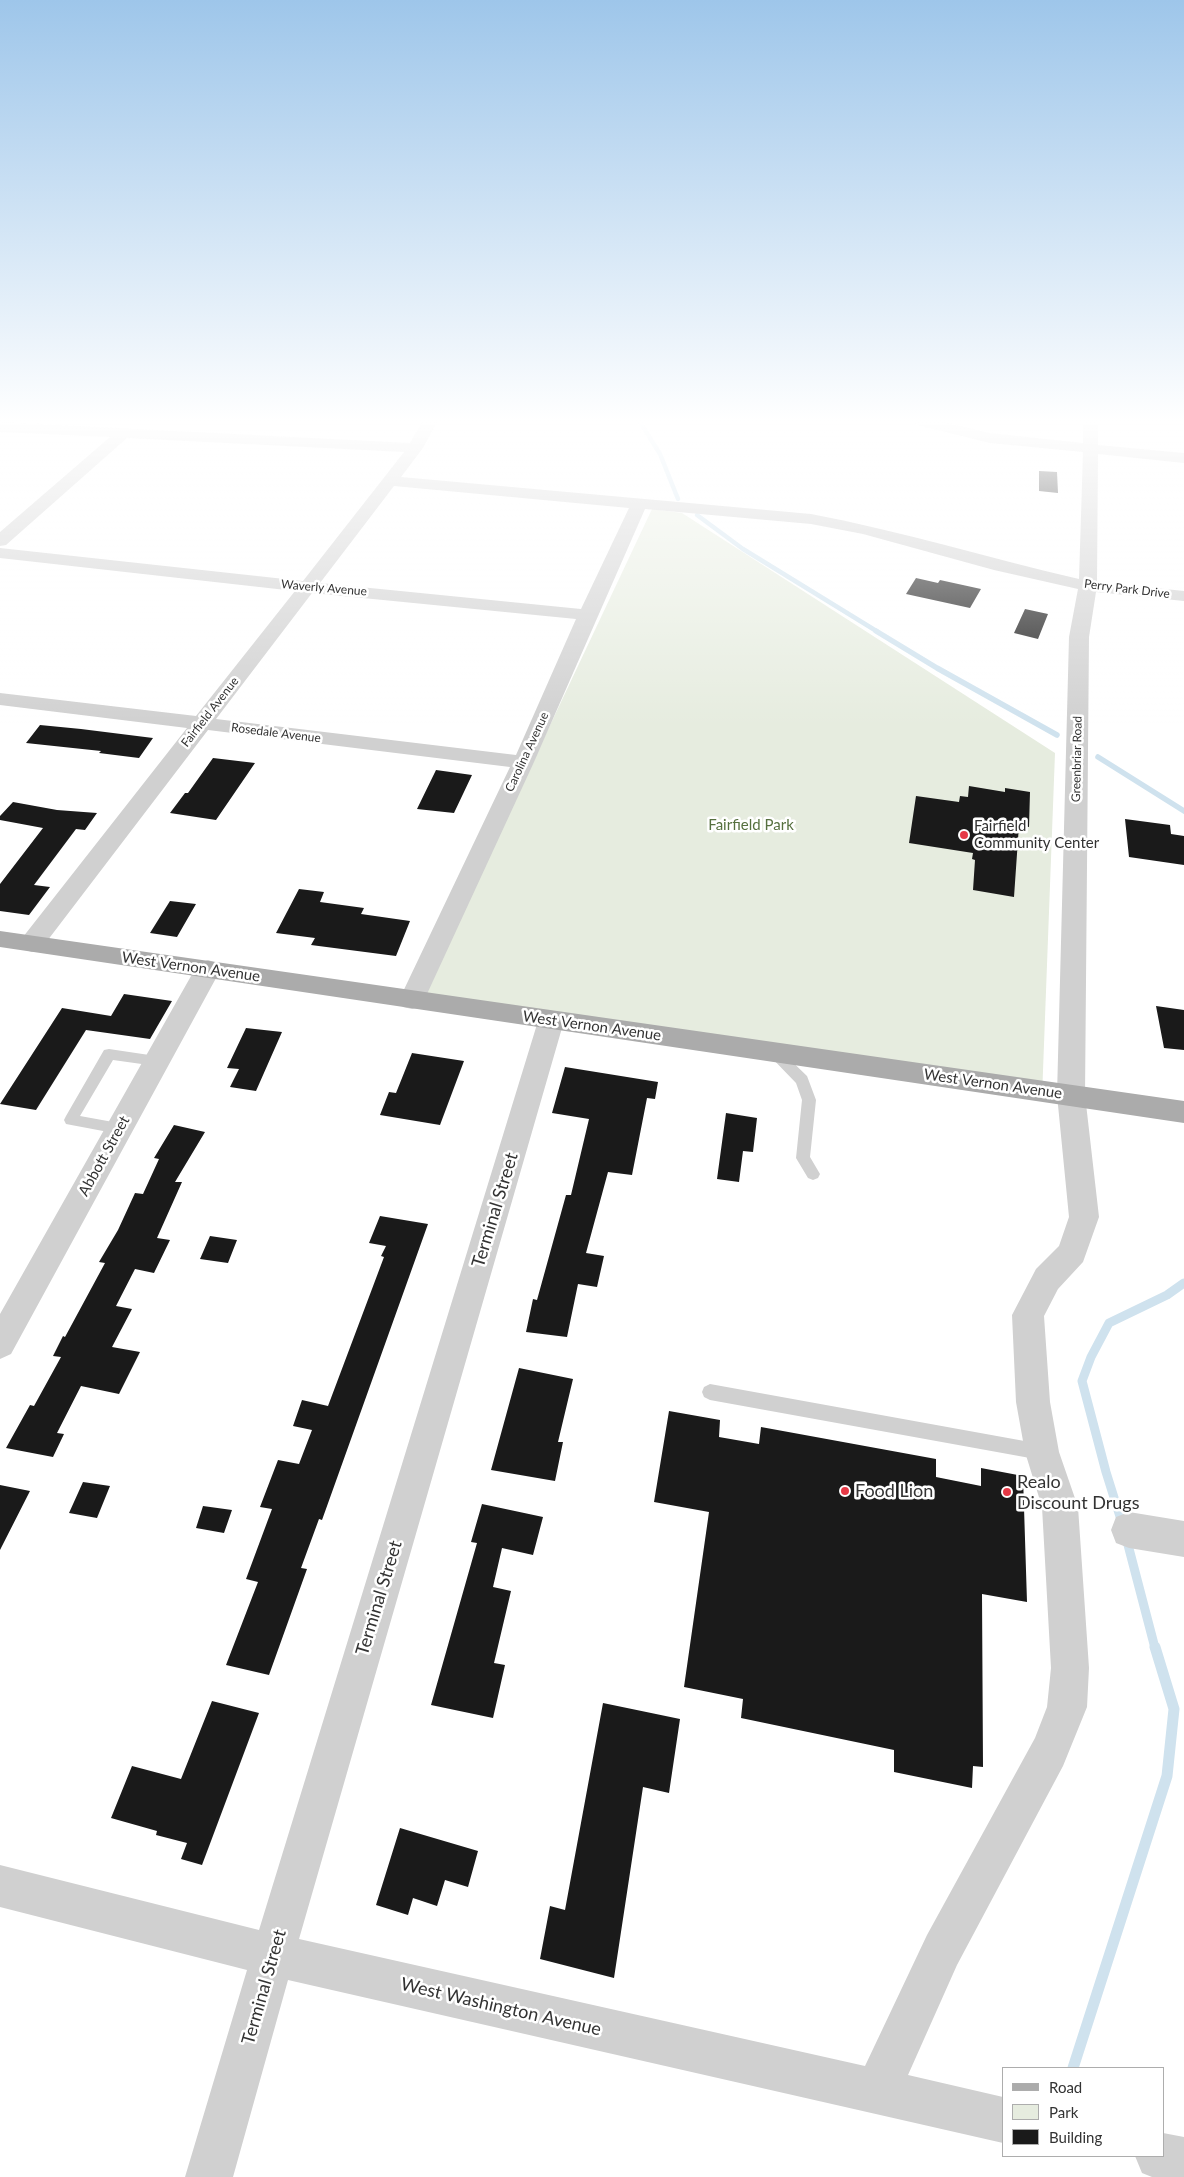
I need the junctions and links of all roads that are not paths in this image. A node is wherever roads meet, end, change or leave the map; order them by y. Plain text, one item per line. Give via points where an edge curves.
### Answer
1 (20, 524) edge
2 (356, 524) edge
3 (630, 524) edge
4 (839, 524) edge
5 (1089, 524) edge
6 (0, 541) edge
7 (0, 553) edge
8 (307, 586) junction
9 (1088, 586) junction
10 (1184, 596) edge
11 (588, 615) junction
12 (0, 699) edge
13 (200, 724) junction
14 (523, 762) junction
15 (0, 939) edge
16 (32, 943) junction
17 (208, 969) junction
18 (412, 1000) junction
19 (551, 1021) junction
20 (774, 1053) junction
21 (156, 1061) junction
22 (1071, 1095) junction
23 (1184, 1112) edge
24 (120, 1128) junction
25 (813, 1174) dead end
26 (2, 1336) edge
27 (710, 1392) dead end
28 (1042, 1452) junction
29 (1128, 1530) dead end
30 (1184, 1540) edge
31 (0, 1886) edge
32 (273, 1955) junction
33 (877, 2092) junction
34 (1002, 2120) edge
35 (1163, 2157) edge
36 (1184, 2162) edge
37 (209, 2177) edge

1 - 6 street
2 - 8 street, Fairfield Avenue
3 - 11 street, Carolina Avenue
4 - 9 street, Perry Park Drive
5 - 9 street, Greenbriar Road
7 - 8 street, Waverly Avenue
8 - 11 street, Waverly Avenue
8 - 13 street, Fairfield Avenue
9 - 10 street, Perry Park Drive
9 - 22 street, Greenbriar Road via 1079,637
11 - 14 street, Carolina Avenue
12 - 13 street, Rosedale Avenue
13 - 14 street, Rosedale Avenue
13 - 16 street, Fairfield Avenue
14 - 18 street, Carolina Avenue
15 - 16 main road, West Vernon Avenue
16 - 17 main road, West Vernon Avenue
17 - 18 main road, West Vernon Avenue
17 - 21 street, Abbott Street
18 - 19 main road, West Vernon Avenue
19 - 20 main road, West Vernon Avenue
19 - 32 street, Terminal Street
20 - 22 main road, West Vernon Avenue
20 - 25 lane via 802,1080 810,1100 804,1158
21 - 24 street, Abbott Street
21 - 24 lane via 109,1054 71,1120
22 - 23 main road, West Vernon Avenue
22 - 28 street, Greenbriar Road via 1084,1217 1072,1253 1047,1279 1028,1315 1033,1402
24 - 26 street, Abbott Street
27 - 28 lane
28 - 33 street, Greenbriar Road via 1060,1508 1070,1668 1067,1707 1049,1752 942,1950
29 - 30 street
31 - 32 street, West Washington Avenue
32 - 33 street, West Washington Avenue
32 - 37 street, Terminal Street
33 - 34 street, West Washington Avenue
35 - 36 street

